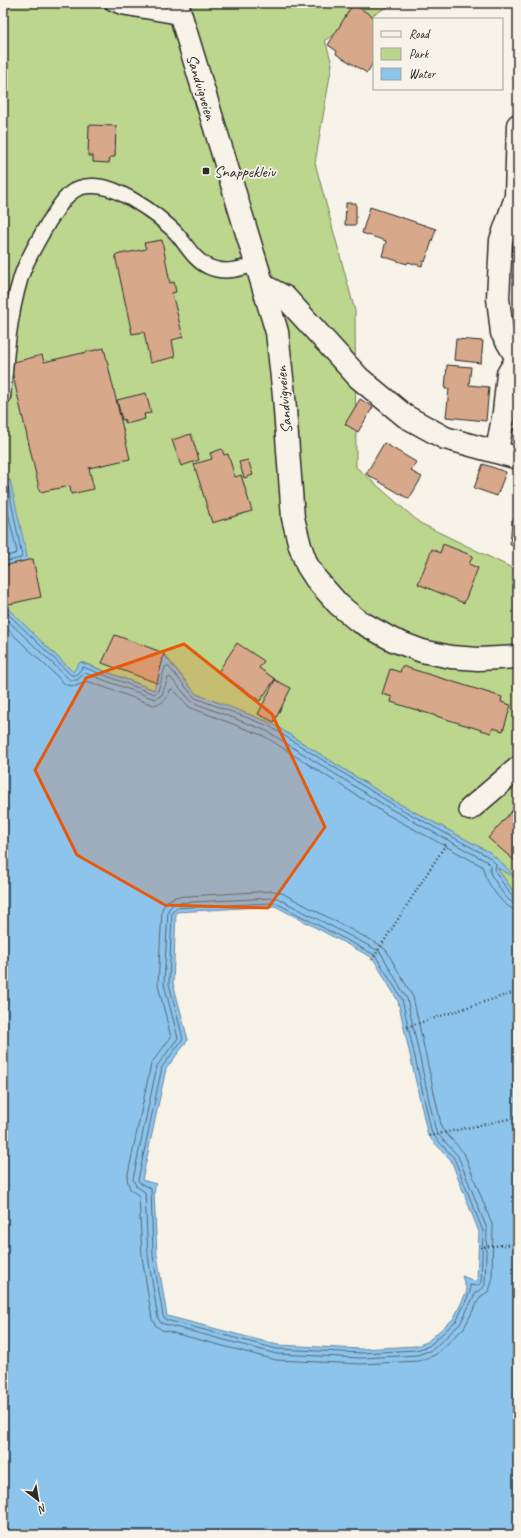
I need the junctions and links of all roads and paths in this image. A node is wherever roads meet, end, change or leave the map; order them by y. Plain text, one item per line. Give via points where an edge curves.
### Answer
1 (112, 3) edge
2 (179, 10) edge
3 (518, 126) edge
4 (256, 264) junction
5 (264, 286) junction
6 (517, 359) edge
7 (3, 397) edge
8 (497, 451) junction
9 (518, 458) edge
10 (518, 657) edge
11 (518, 768) edge
12 (470, 809) dead end
13 (446, 844) dead end
14 (372, 960) dead end
15 (512, 993) dead end
16 (408, 1027) dead end
17 (518, 1117) edge
18 (428, 1136) dead end
19 (518, 1244) edge
20 (480, 1247) dead end

1 - 2 lane via 122,7
2 - 4 main road, Sandvigveien
3 - 6 main road via 516,197 501,240 498,298 502,333
4 - 5 main road, Sandvigveien
4 - 7 lane via 220,271 208,266 188,249 172,228 129,198 100,186 76,189 55,212 32,251 22,276 12,319
5 - 8 main road via 285,297 359,378 405,416 445,438
5 - 10 main road, Sandvigveien via 277,332 293,518 307,565 316,579 338,604 357,620 393,640 422,651 451,657
6 - 8 main road via 508,374
8 - 9 main road
11 - 12 main road
13 - 14 path
15 - 16 path
17 - 18 path
19 - 20 path

